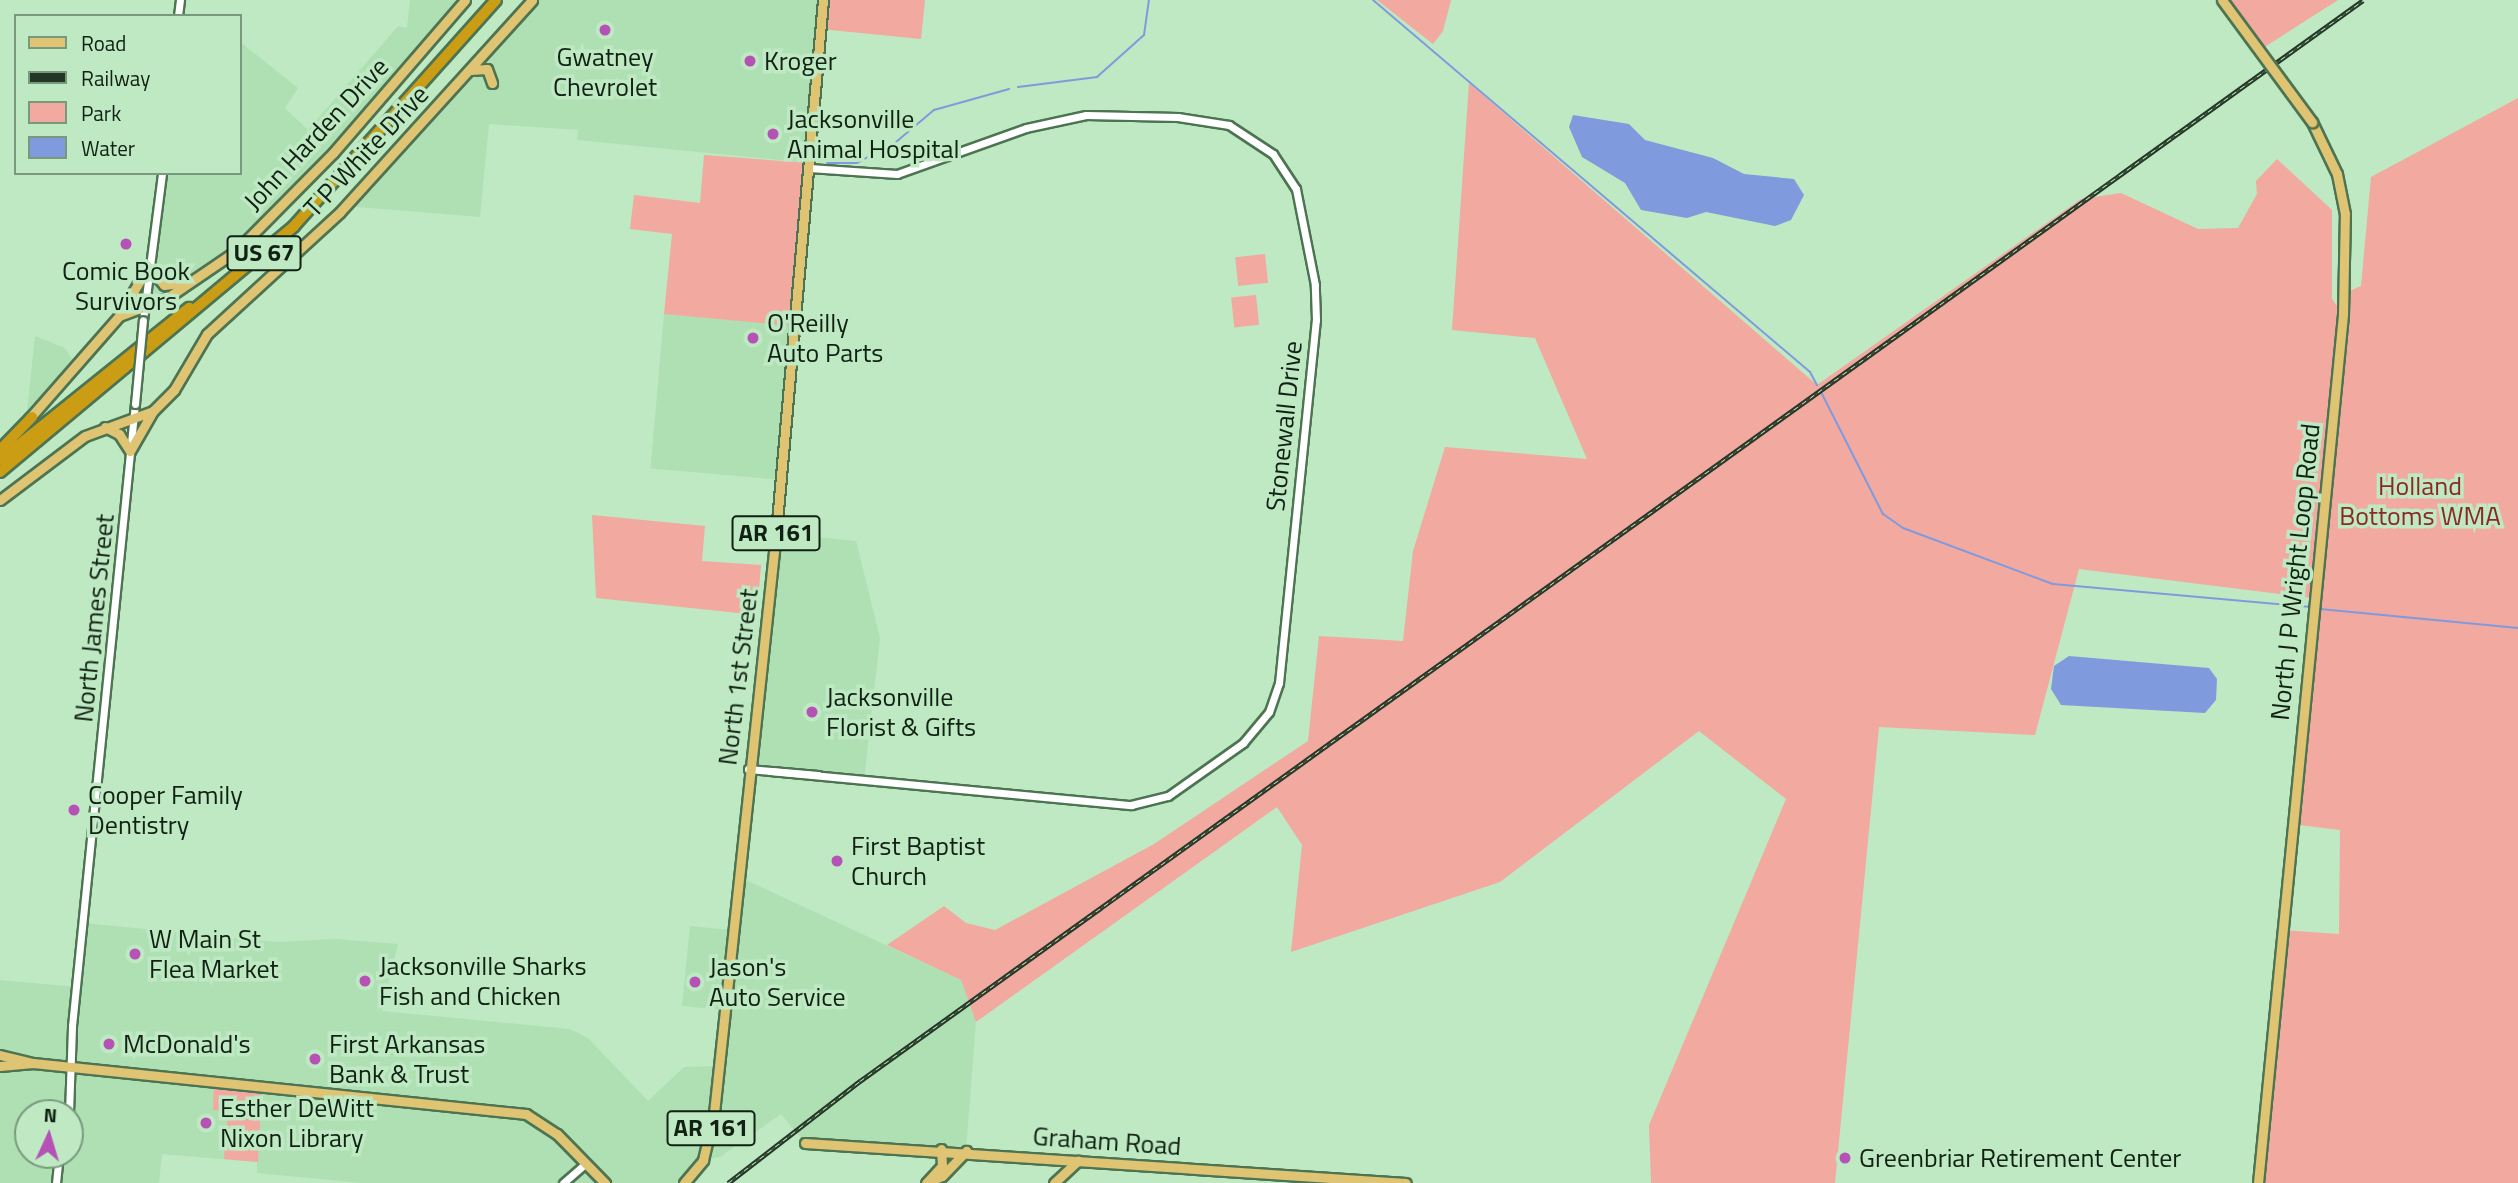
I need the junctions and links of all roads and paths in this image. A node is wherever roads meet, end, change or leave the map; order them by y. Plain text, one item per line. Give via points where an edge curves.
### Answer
1 (465, 0) edge
2 (489, 0) edge
3 (496, 0) edge
4 (532, 0) edge
5 (823, 0) edge
6 (2222, 0) edge
7 (469, 70) junction
8 (492, 83) dead end
9 (809, 168) junction
10 (162, 175) edge
11 (148, 267) junction
12 (196, 279) junction
13 (144, 309) junction
14 (119, 316) junction
15 (153, 411) junction
16 (32, 417) junction
17 (134, 417) junction
18 (103, 427) junction
19 (0, 443) edge
20 (0, 450) edge
21 (130, 452) junction
22 (0, 460) edge
23 (0, 472) edge
24 (0, 500) edge
25 (748, 769) junction
26 (0, 1055) edge
27 (33, 1063) junction
28 (0, 1066) edge
29 (72, 1067) junction
30 (70, 1099) edge
31 (805, 1143) dead end
32 (942, 1149) junction
33 (966, 1151) junction
34 (1078, 1160) junction
35 (586, 1163) junction
36 (563, 1183) edge
37 (605, 1183) edge
38 (684, 1183) edge
39 (926, 1183) edge
40 (1054, 1183) edge
41 (1406, 1183) edge
42 (2258, 1183) edge

1 - 12 main road, John Harden Drive via 307,180 236,251
2 - 22 highway, US 67 via 340,171 264,245
3 - 23 highway, US 67 via 294,226
4 - 7 main road, T P White Drive
5 - 9 main road, North 1st Street / AR 161
6 - 42 main road, North J P Wright Loop Road, bridge via 2312,122 2331,156 2345,214 2343,314
7 - 8 main road via 487,69
7 - 15 main road, T P White Drive via 340,212 208,334 174,390
9 - 25 main road, North 1st Street / AR 161
9 - 25 street, Stonewall Drive via 902,173 1019,130 1086,115 1217,122 1263,144 1292,180 1303,210 1316,304 1279,683 1269,712 1243,743 1168,796 1131,805
10 - 11 street, North James Street
11 - 12 main road via 163,285
11 - 13 street, North James Street
11 - 14 main road
12 - 13 main road, John Harden Drive
13 - 14 main road, John Harden Drive
13 - 17 street, North James Street, bridge
14 - 16 main road
15 - 17 main road, T P White Drive
15 - 21 main road
16 - 19 main road
16 - 20 highway
17 - 18 main road, T P White Drive
17 - 21 street, North James Street
18 - 21 main road via 117,431
18 - 24 main road, T P White Drive
21 - 29 street, North James Street
25 - 38 main road, North 1st Street / AR 161 via 714,1113 703,1160
26 - 27 main road
27 - 28 main road
27 - 29 main road
29 - 30 street, North James Street
29 - 35 main road via 526,1114 557,1134
31 - 32 main road, Graham Road
32 - 33 main road, Graham Road
32 - 39 main road via 942,1166
33 - 34 main road, Graham Road
33 - 39 main road via 942,1176
34 - 40 main road
34 - 41 main road, Graham Road
35 - 36 street
35 - 37 main road

